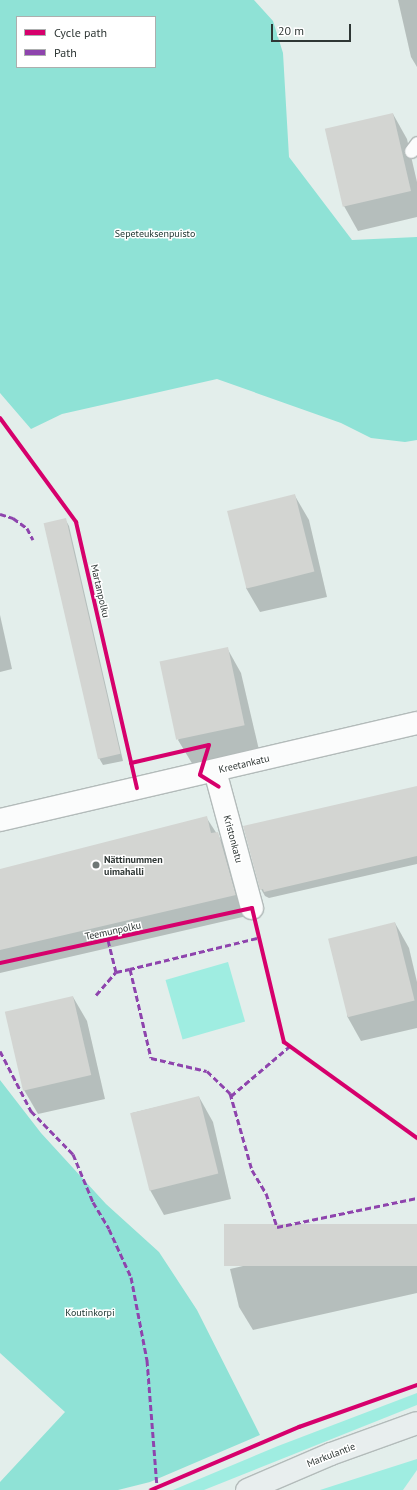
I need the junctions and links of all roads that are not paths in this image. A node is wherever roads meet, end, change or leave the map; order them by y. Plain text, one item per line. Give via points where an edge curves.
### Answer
1 (417, 723) edge
2 (215, 771) junction
3 (0, 820) edge
4 (252, 908) dead end
5 (417, 1423) edge
6 (247, 1490) edge

1 - 2 street, Kreetankatu
2 - 3 street, Kreetankatu
2 - 4 street, Kristonkatu
5 - 6 main road, Markulantie via 331,1454

